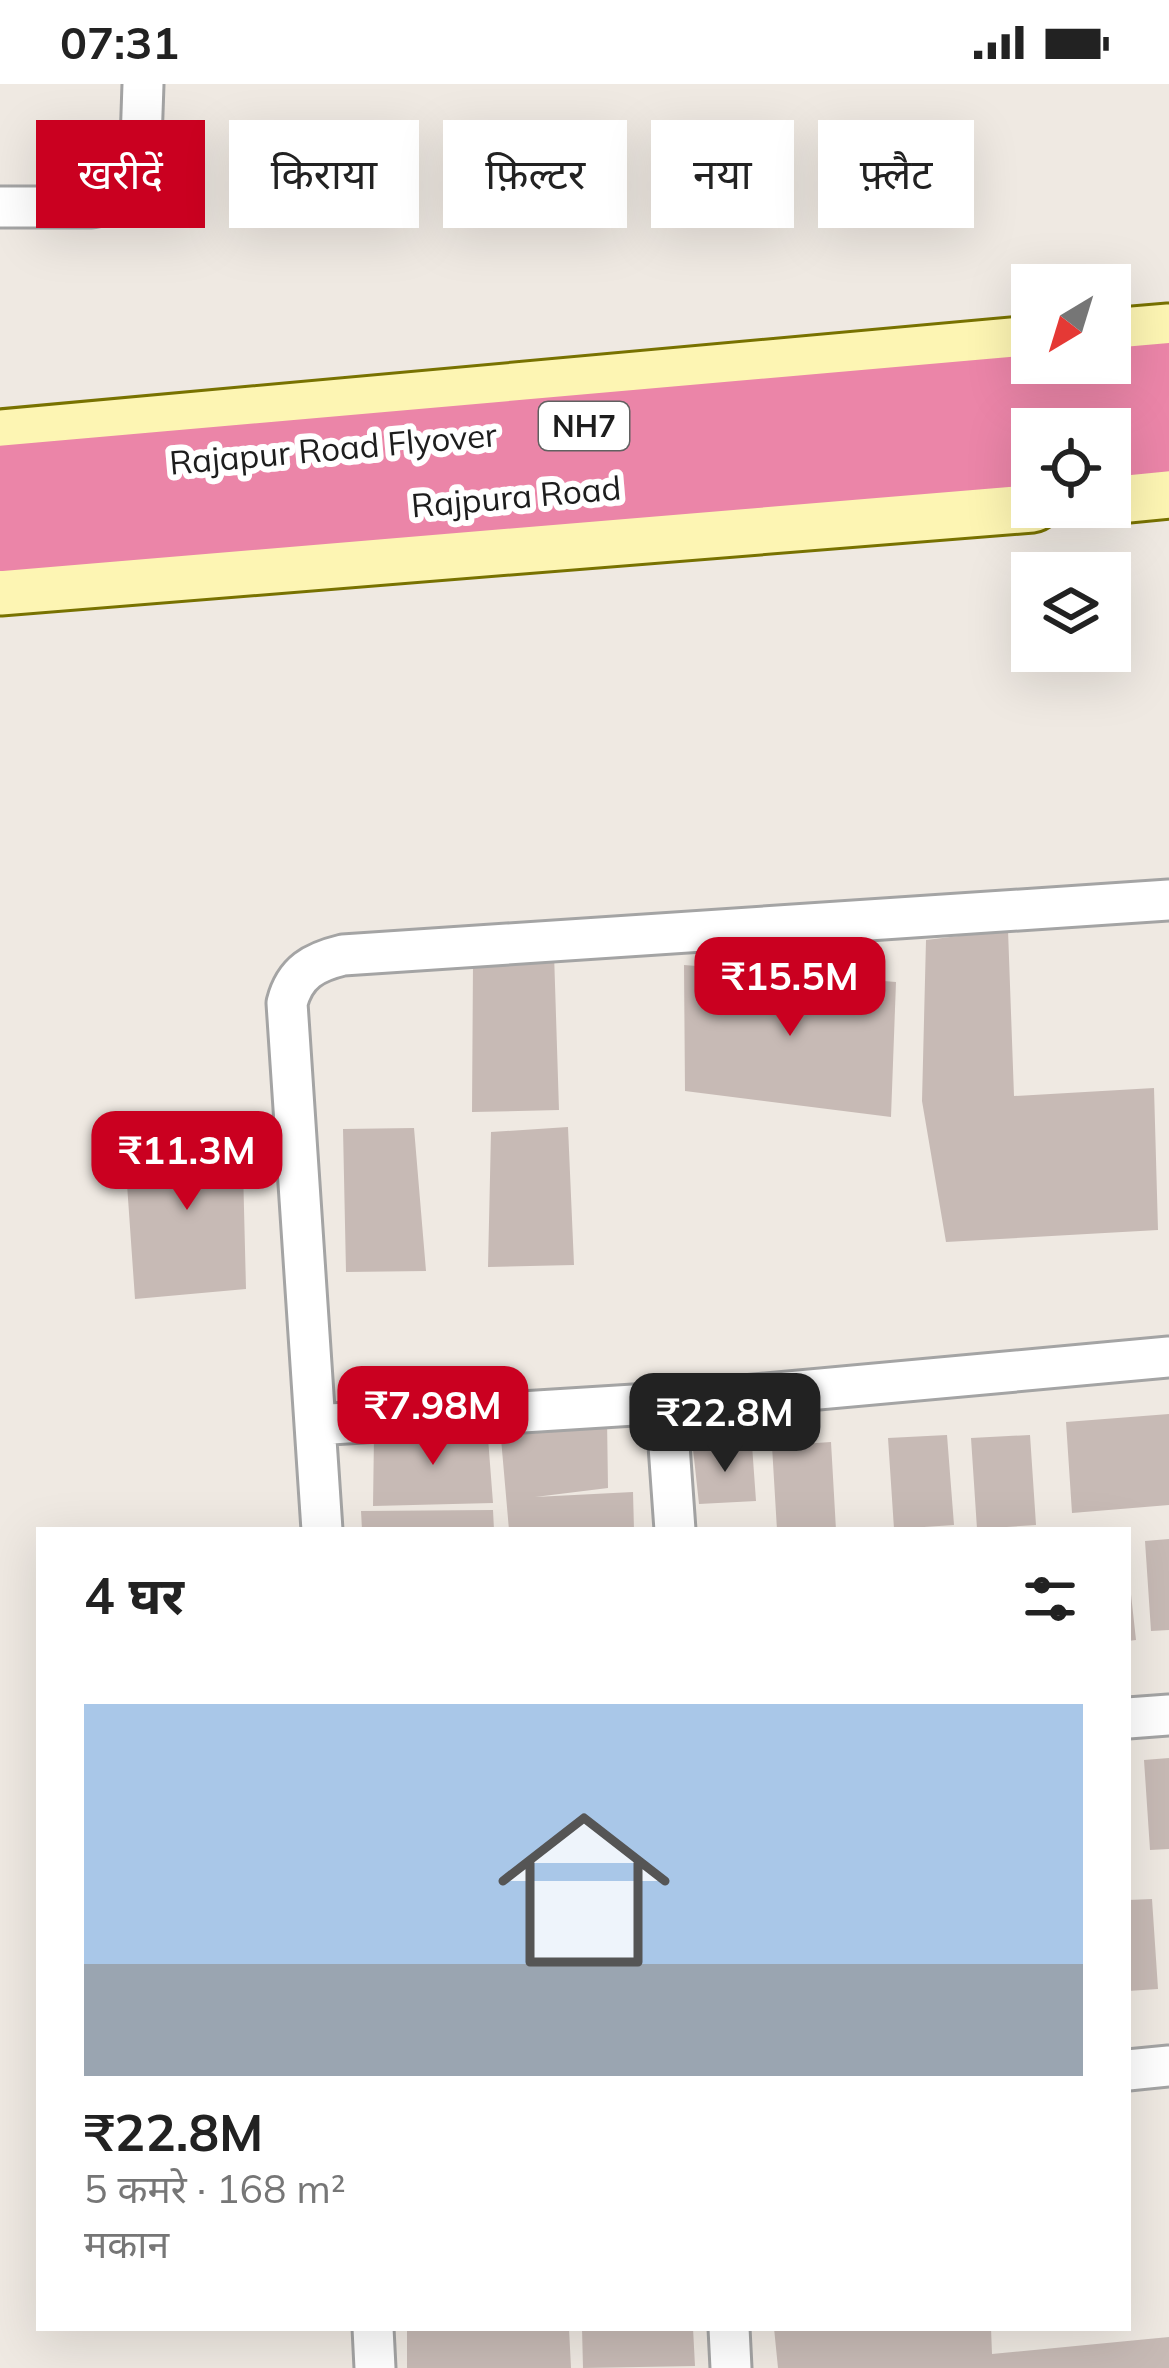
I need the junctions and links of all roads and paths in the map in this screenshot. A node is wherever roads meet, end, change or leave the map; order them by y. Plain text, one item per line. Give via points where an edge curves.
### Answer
1 (142, 84) edge
2 (0, 206) edge
3 (1169, 333) edge
4 (1131, 336) edge
5 (1011, 347) edge
6 (1169, 376) edge
7 (1169, 438) edge
8 (0, 439) edge
9 (1131, 442) edge
10 (1011, 454) edge
11 (0, 479) edge
12 (1169, 489) edge
13 (1131, 493) edge
14 (1011, 505) edge
15 (0, 538) edge
16 (0, 586) edge
17 (1169, 901) edge
18 (1169, 1358) edge
19 (666, 1403) junction
20 (315, 1425) junction
21 (322, 1527) edge
22 (675, 1527) edge
23 (1169, 1715) edge
24 (1131, 1718) edge
25 (1169, 2066) edge
26 (1131, 2069) edge
27 (373, 2331) edge
28 (728, 2331) edge
29 (375, 2368) edge
30 (731, 2368) edge

1 - 2 street via 140,172 123,201
3 - 4 street
5 - 8 street
6 - 11 highway, Rajapur Road Flyover / NH7
7 - 9 highway
10 - 15 highway, Rajpura Road / NH7
12 - 13 street
14 - 16 street
17 - 20 street via 343,955 312,965 287,1004
18 - 19 street
19 - 20 street
19 - 22 street
20 - 21 street
23 - 24 street
25 - 26 street
27 - 29 street
28 - 30 street

